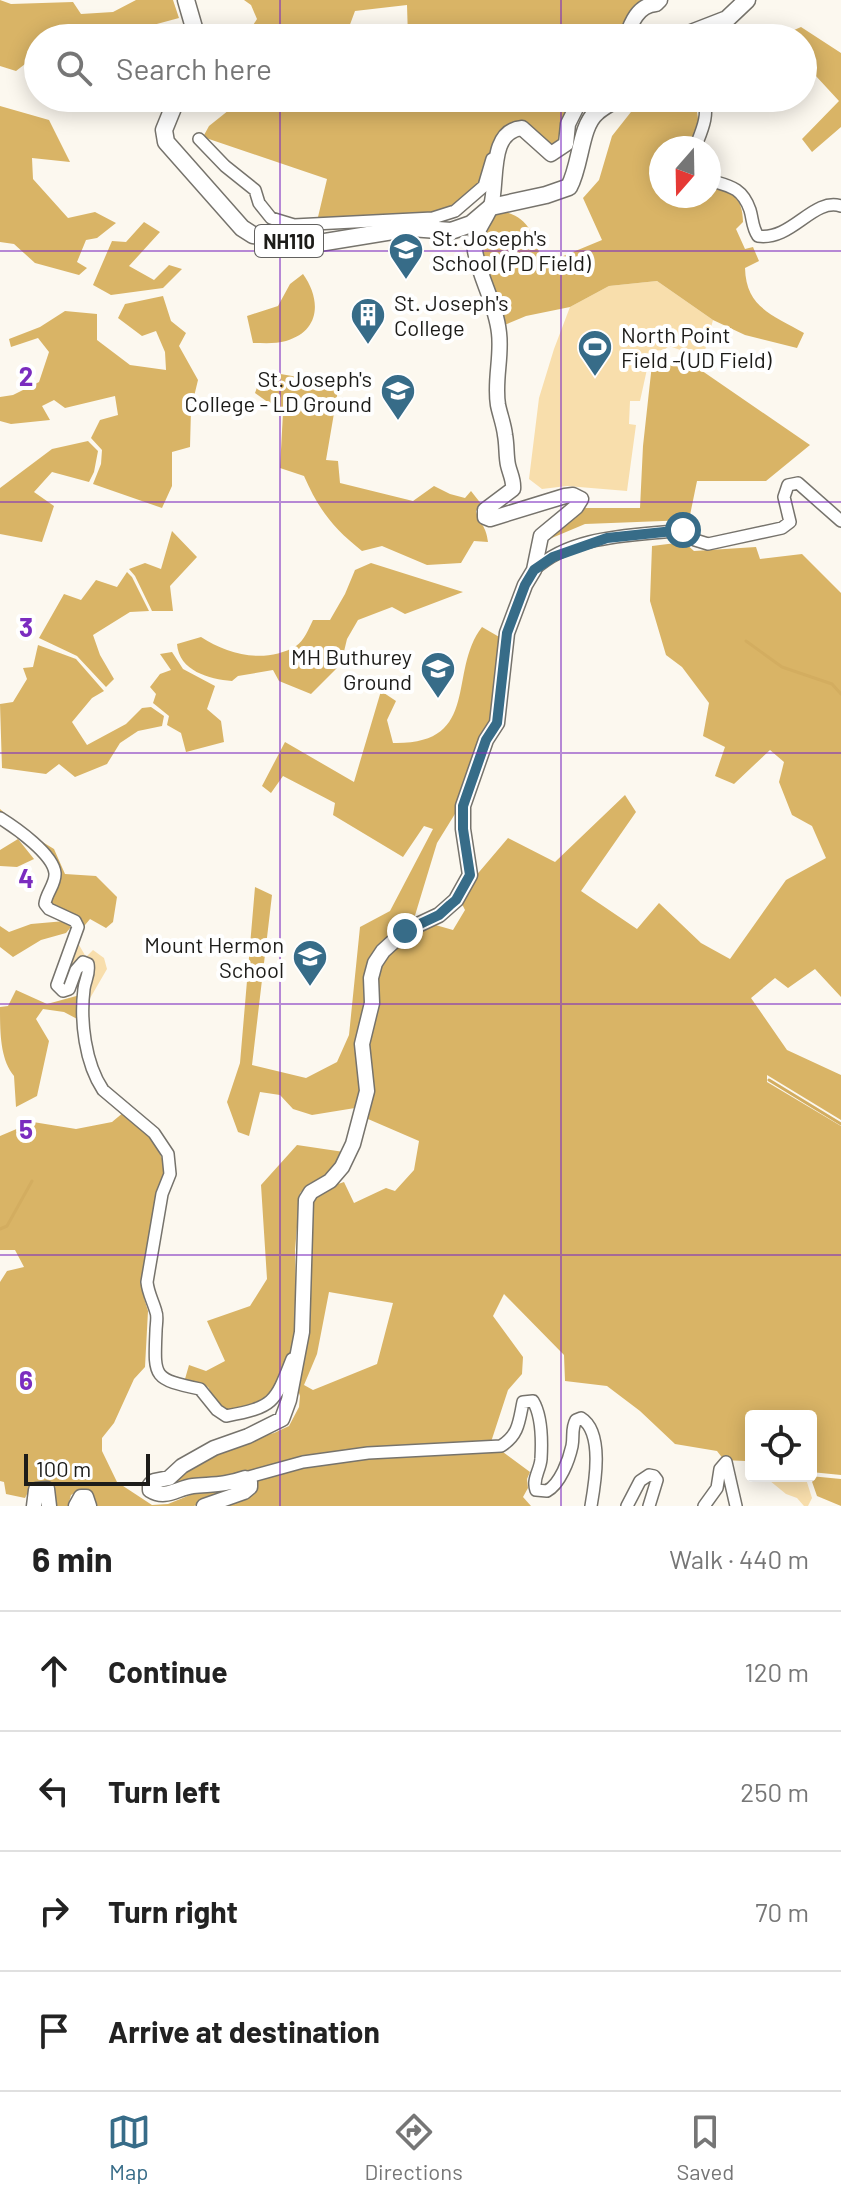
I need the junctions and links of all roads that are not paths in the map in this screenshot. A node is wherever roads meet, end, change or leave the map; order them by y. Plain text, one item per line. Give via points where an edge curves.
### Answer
1 (186, 0) edge
2 (660, 0) edge
3 (747, 0) edge
4 (193, 24) edge
5 (633, 24) edge
6 (714, 24) edge
7 (171, 112) edge
8 (574, 112) edge
9 (597, 112) edge
10 (706, 112) edge
11 (699, 136) edge
12 (504, 138) junction
13 (199, 139) dead end
14 (721, 182) edge
15 (841, 206) edge
16 (491, 207) junction
17 (841, 521) edge
18 (534, 570) junction
19 (0, 818) edge
20 (302, 1332) junction
21 (245, 1478) junction
22 (34, 1506) edge
23 (49, 1506) edge
24 (76, 1506) edge
25 (89, 1506) edge
26 (204, 1506) edge
27 (591, 1506) edge
28 (627, 1506) edge
29 (649, 1506) edge
30 (704, 1506) edge
31 (736, 1506) edge

1 - 4 highway
2 - 5 main road via 640,10
3 - 6 highway
7 - 16 highway, NH110 via 164,130 166,142 253,235 319,243 411,228 451,231 471,224
8 - 12 main road via 566,144 551,154 522,128
9 - 16 highway, NH110 via 585,129 569,187
10 - 11 street
12 - 13 street via 484,186 455,211 433,218 294,225 271,218 255,190
12 - 16 main road
14 - 15 street via 739,192 758,236 786,230 824,205
16 - 18 main road via 475,249 499,329 498,405 514,482 513,489 485,510 485,517 573,495 581,499 541,536
17 - 18 street via 798,483 788,485 784,497 790,522 782,528 708,544 683,530 607,538 553,557
18 - 20 main road via 507,633 497,723 463,806 470,875 456,900 439,915 405,931 383,951 371,978 372,1003 362,1044 367,1091 353,1144 336,1174 306,1200
19 - 20 street via 49,855 55,870 45,904 78,927 57,985 69,989 78,965 88,964 86,1038 98,1083 154,1133 168,1154 170,1174 147,1282 156,1312 158,1374 169,1383 200,1389 226,1416 252,1411 277,1395
20 - 21 main road via 282,1419 199,1456 169,1478 154,1481 150,1490 167,1495
21 - 26 main road via 250,1487 244,1492
21 - 27 street via 303,1462 368,1453 501,1446 519,1426 527,1400 536,1407 541,1436 536,1490 547,1491 556,1483 571,1450 576,1420 591,1427 596,1469
22 - 23 main road via 36,1490 43,1488
24 - 25 main road via 86,1497
28 - 29 street via 644,1476 654,1476
30 - 31 street via 726,1462

